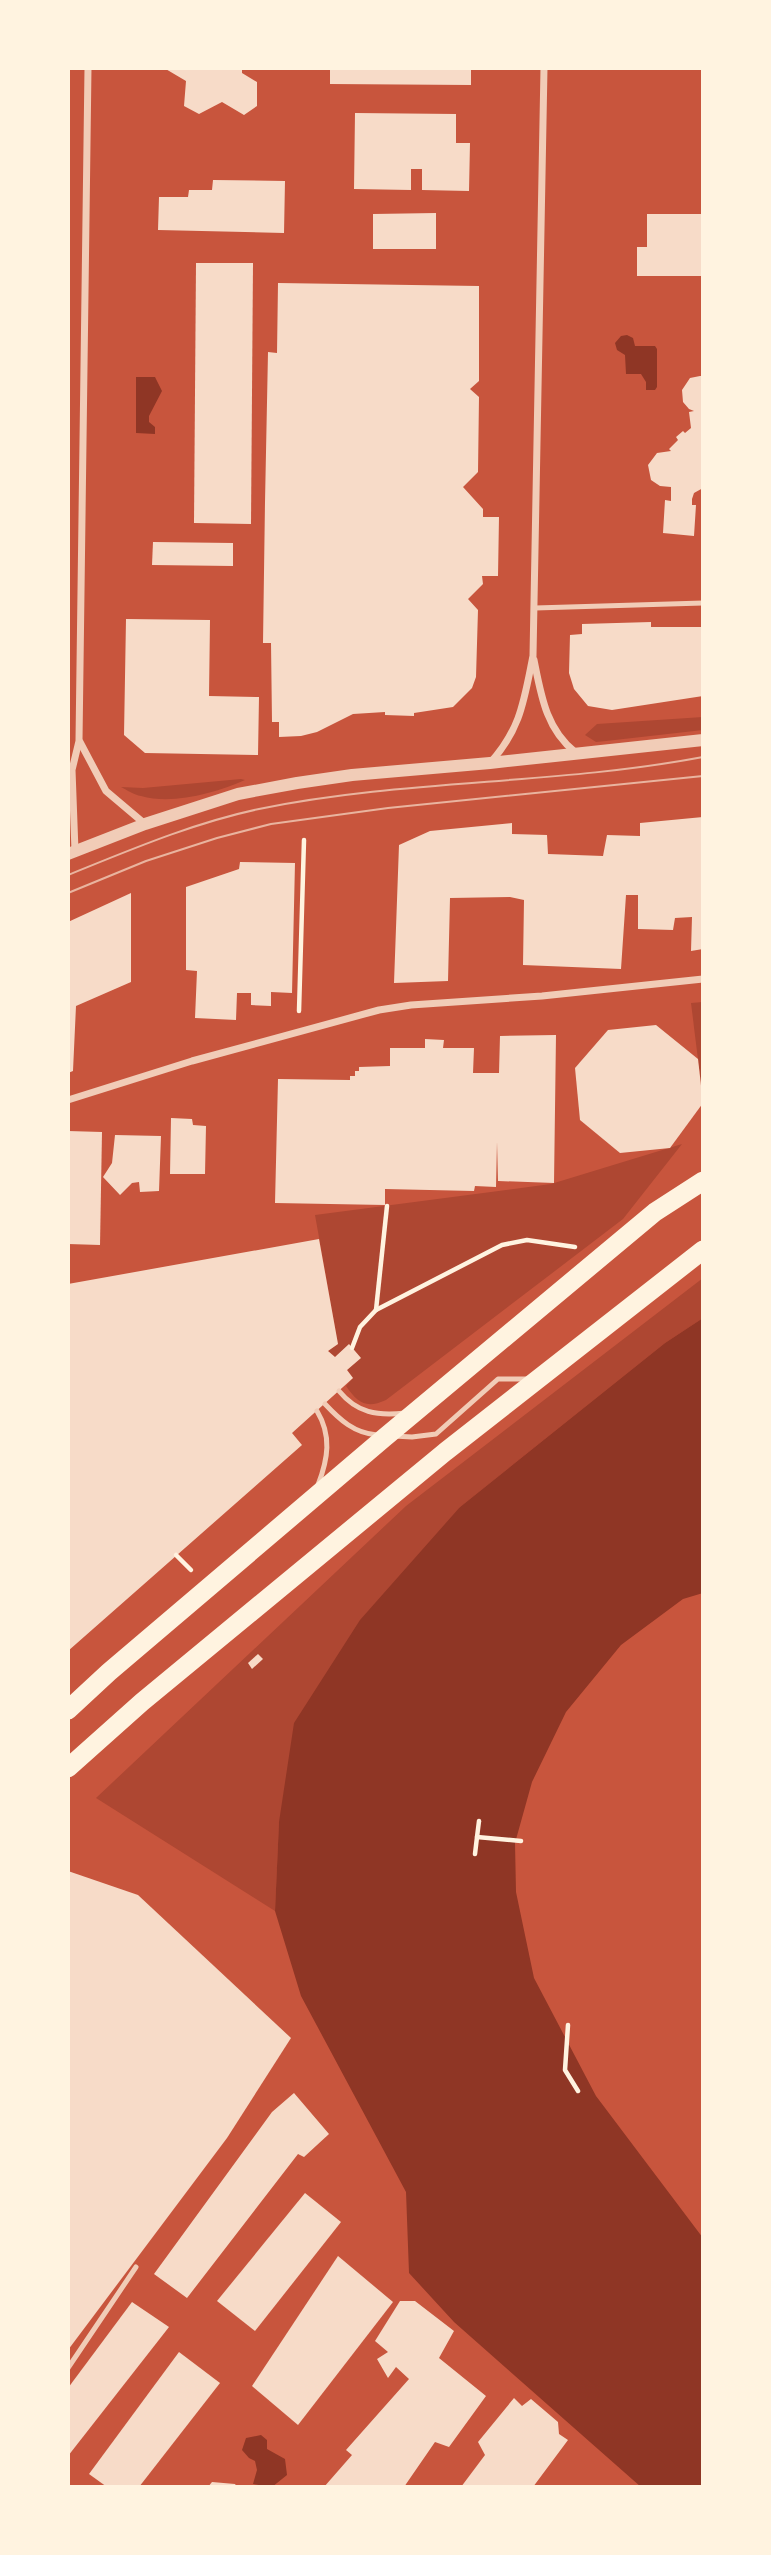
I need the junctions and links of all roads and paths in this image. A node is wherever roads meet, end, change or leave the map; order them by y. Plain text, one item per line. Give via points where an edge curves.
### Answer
1 (88, 68) edge
2 (544, 68) edge
3 (703, 603) edge
4 (535, 608) junction
5 (533, 656) junction
6 (703, 740) edge
7 (79, 741) junction
8 (577, 754) junction
9 (490, 763) junction
10 (145, 824) junction
11 (304, 841) dead end
12 (72, 852) edge
13 (703, 979) edge
14 (299, 1011) dead end
15 (68, 1100) edge
16 (703, 1181) edge
17 (387, 1206) dead end
18 (576, 1247) dead end
19 (703, 1250) edge
20 (376, 1310) junction
21 (352, 1349) dead end
22 (538, 1379) junction
23 (339, 1391) dead end
24 (325, 1404) dead end
25 (317, 1411) dead end
26 (417, 1412) junction
27 (387, 1435) junction
28 (313, 1498) junction
29 (176, 1555) dead end
30 (194, 1573) dead end
31 (68, 1710) edge
32 (68, 1768) edge
33 (479, 1821) dead end
34 (477, 1837) junction
35 (521, 1841) dead end
36 (475, 1854) dead end
37 (568, 2025) dead end
38 (578, 2091) dead end
39 (136, 2267) dead end
40 (68, 2368) edge

1 - 7 street
2 - 4 street
3 - 4 lane
4 - 5 street
5 - 8 street via 551,724
5 - 9 street via 514,731
6 - 8 street
7 - 10 street via 106,791
7 - 12 street via 72,770
8 - 9 street
9 - 10 street via 296,783 239,794
10 - 12 street
11 - 14 path
13 - 15 street via 379,1010
16 - 26 highway via 655,1212
17 - 20 path
18 - 20 path via 527,1240 502,1245
19 - 22 highway
20 - 21 path via 360,1327
22 - 27 lane via 498,1379 436,1434
22 - 32 highway via 142,1702
23 - 26 lane via 356,1408 371,1413
24 - 27 lane via 351,1428
25 - 28 lane via 325,1425 327,1460
26 - 27 highway
27 - 28 highway
28 - 31 highway
29 - 30 path
33 - 34 path
34 - 35 path
34 - 36 path
37 - 38 path via 565,2070
39 - 40 lane

